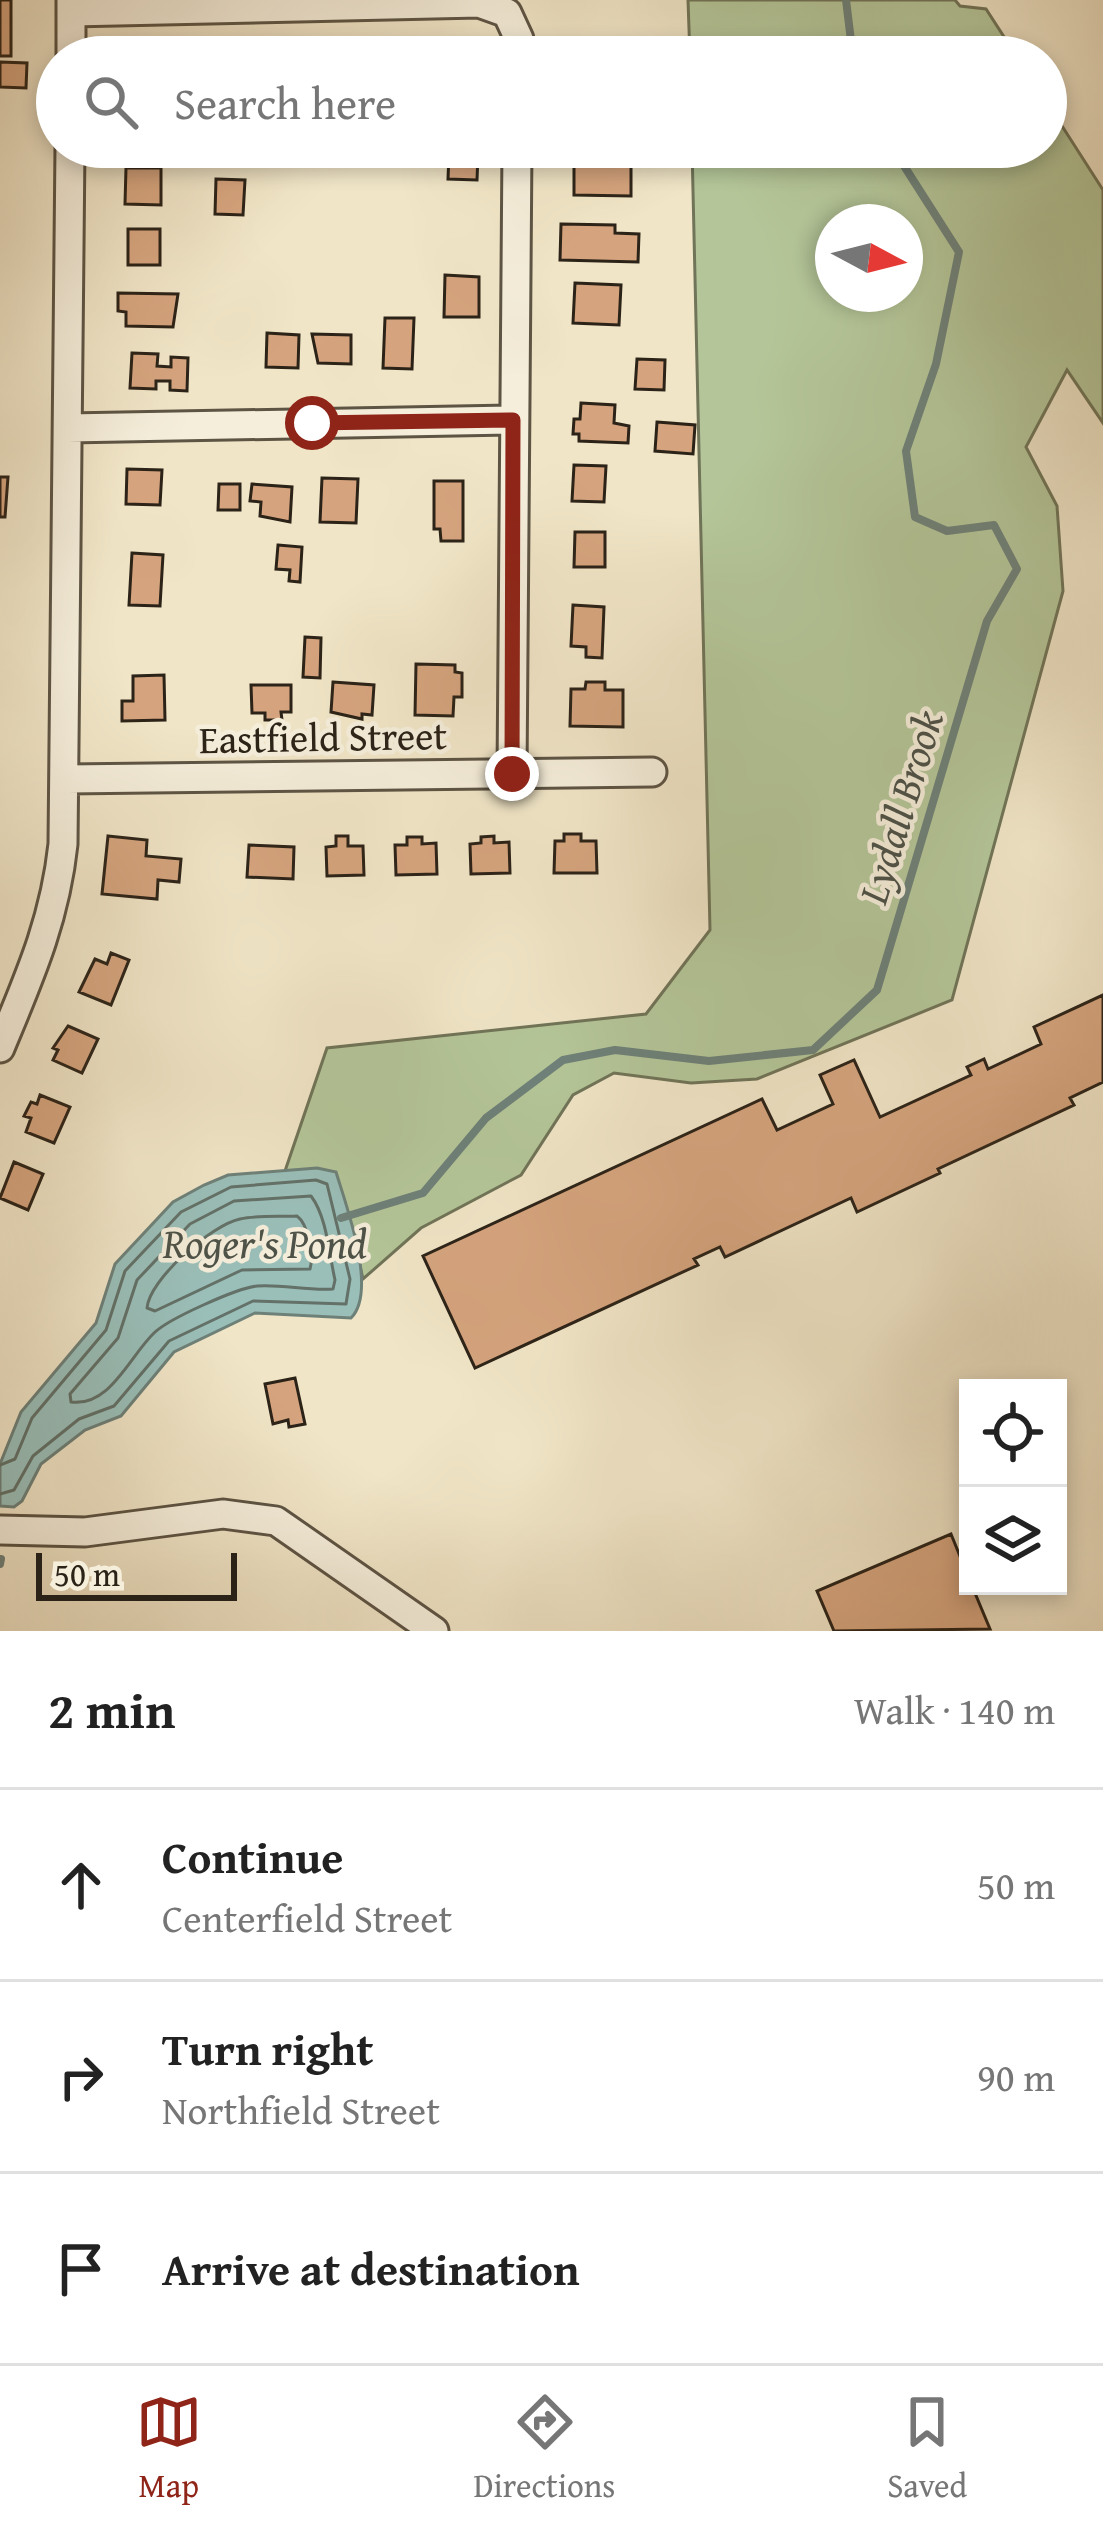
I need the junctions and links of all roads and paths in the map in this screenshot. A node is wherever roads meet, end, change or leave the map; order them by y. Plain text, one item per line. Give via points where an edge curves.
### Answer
1 (71, 6) edge
2 (70, 36) edge
3 (518, 36) edge
4 (70, 168) edge
5 (518, 168) edge
6 (513, 420) junction
7 (68, 428) junction
8 (652, 772) dead end
9 (512, 774) junction
10 (67, 778) junction
11 (0, 1048) edge
12 (0, 1530) edge
13 (434, 1631) edge

1 - 2 street
1 - 3 street via 479,3 507,13
4 - 7 street
5 - 6 street
6 - 7 street
6 - 9 street
7 - 10 street
8 - 9 street, Eastfield Street
9 - 10 street, Eastfield Street
10 - 11 street via 58,891
12 - 13 street via 85,1532 223,1514 276,1521

